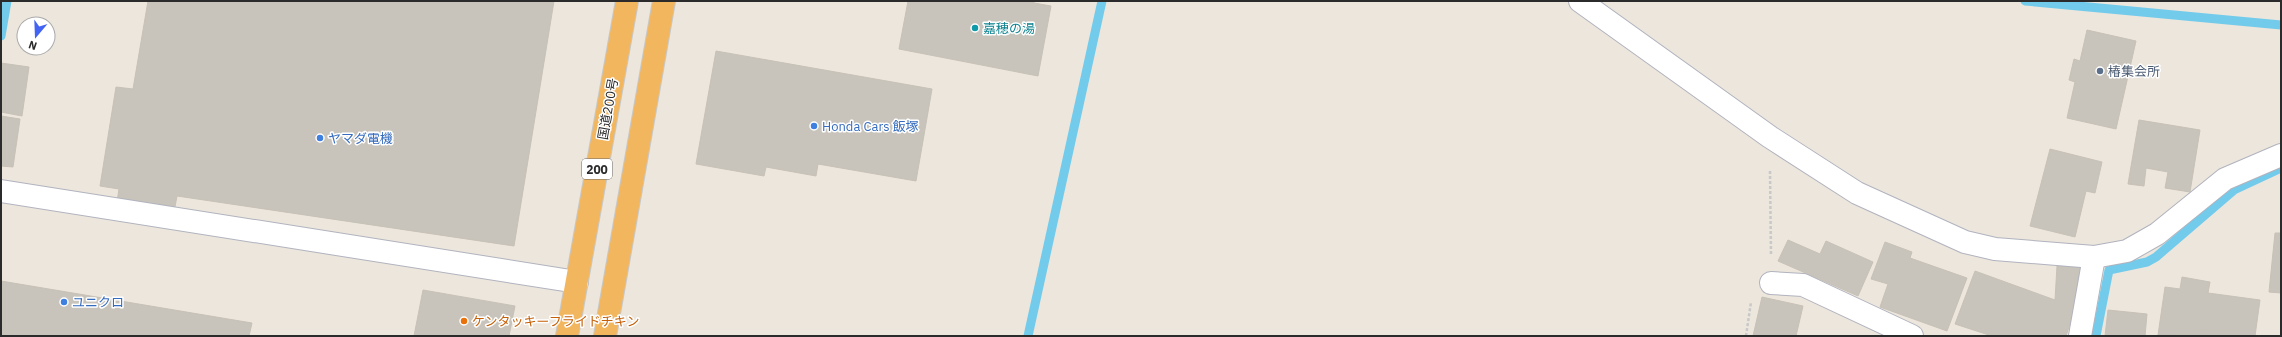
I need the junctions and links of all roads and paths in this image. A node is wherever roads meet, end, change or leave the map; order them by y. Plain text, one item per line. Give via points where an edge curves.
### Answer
1 (627, 1) edge
2 (664, 1) edge
3 (1580, 1) edge
4 (1770, 137) junction
5 (2281, 155) edge
6 (1, 191) edge
7 (2094, 257) junction
8 (577, 282) junction
9 (1771, 283) joint
10 (567, 336) edge
11 (605, 336) edge
12 (1912, 336) edge
13 (2080, 336) edge

1 - 8 highway, 国道200号 / 200
2 - 11 highway
3 - 4 street
4 - 7 street via 1857,193 1966,242 1995,249
4 - 9 path
5 - 7 street via 2225,179 2157,234 2127,250
6 - 8 street
7 - 13 street
8 - 10 highway, 国道200号 / 200
9 - 12 street via 1803,285

